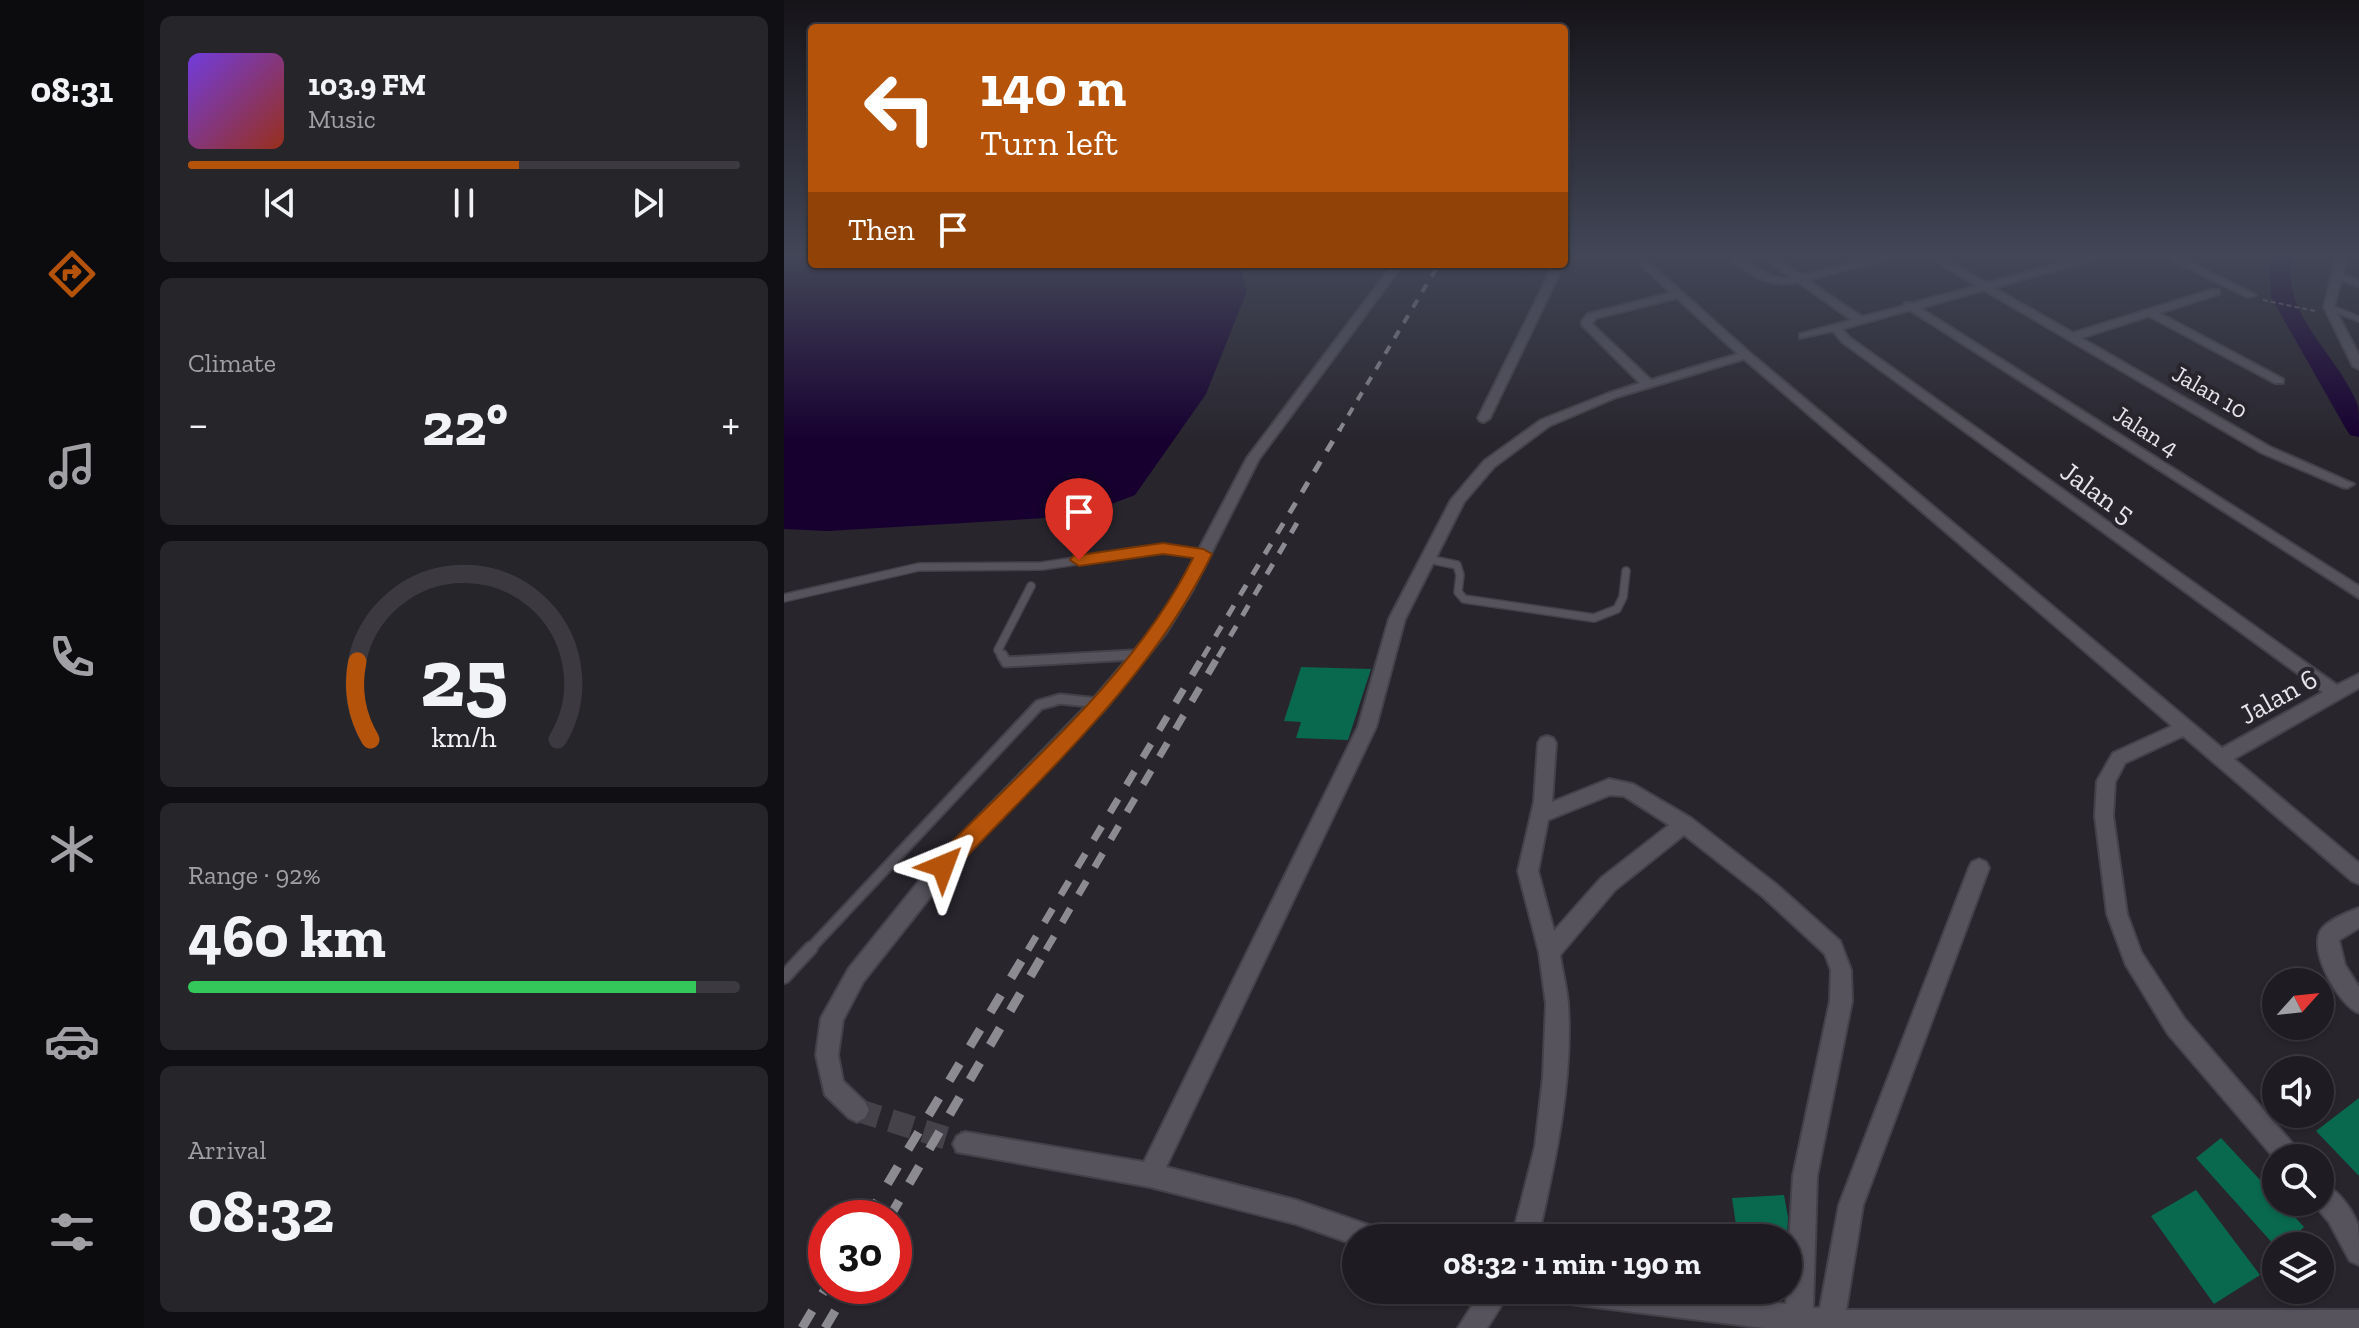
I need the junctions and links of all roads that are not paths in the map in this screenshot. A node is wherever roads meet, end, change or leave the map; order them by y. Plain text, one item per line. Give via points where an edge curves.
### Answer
1 (1358, 317) edge
2 (1533, 317) edge
3 (1591, 317) edge
4 (1705, 317) edge
5 (1855, 317) edge
6 (1869, 317) edge
7 (1928, 317) edge
8 (2037, 317) edge
9 (2134, 317) edge
10 (2158, 317) edge
11 (2334, 317) edge
12 (1859, 320) junction
13 (1835, 327) junction
14 (1804, 336) dead end
15 (2072, 337) junction
16 (2347, 345) junction
17 (2359, 350) edge
18 (1746, 355) junction
19 (2359, 366) edge
20 (2279, 381) dead end
21 (1648, 384) junction
22 (1484, 418) dead end
23 (2347, 484) dead end
24 (1203, 554) junction
25 (1428, 559) junction
26 (1626, 571) dead end
27 (1031, 586) dead end
28 (2359, 593) edge
29 (784, 598) edge
30 (1140, 655) junction
31 (2359, 680) edge
32 (2336, 693) junction
33 (1100, 703) junction
34 (2187, 727) junction
35 (1547, 743) dead end
36 (2222, 757) junction
37 (1540, 815) junction
38 (1684, 824) junction
39 (1979, 868) dead end
40 (2359, 875) edge
41 (2359, 917) edge
42 (1549, 952) junction
43 (784, 977) edge
44 (2359, 1002) edge
45 (857, 1110) tunnel mouth
46 (965, 1144) tunnel mouth
47 (2278, 1144) edge
48 (1150, 1175) junction
49 (2334, 1209) edge
50 (1528, 1224) edge
51 (1342, 1228) edge
52 (2359, 1252) edge
53 (1488, 1304) edge
54 (1680, 1304) edge
55 (1799, 1318) junction
56 (1831, 1323) junction
57 (2359, 1323) edge
58 (1471, 1328) edge

1 - 24 street via 1253,458
2 - 22 street
3 - 21 street via 1587,325
4 - 18 street
5 - 12 street
6 - 12 street
7 - 28 street, Jalan 4
8 - 15 street, Jalan 10
9 - 15 street
10 - 20 street
11 - 16 street
12 - 13 street
13 - 14 street
13 - 32 street, Jalan 5 via 1846,340
15 - 23 street, Jalan 10 via 2266,450
16 - 17 street
16 - 19 street
18 - 21 street
18 - 34 street
21 - 25 street via 1545,423 1489,464 1458,500
24 - 29 lane via 1163,548 1042,566 919,567
24 - 30 street
25 - 26 lane via 1457,565 1458,592 1464,599 1594,618 1615,613 1620,606
25 - 48 street via 1397,619 1367,727
27 - 30 lane via 998,650 1006,662
30 - 33 street
31 - 32 street, Jalan 6
32 - 36 street, Jalan 6
33 - 43 lane via 1060,699 1039,705
33 - 45 street via 943,866 856,975 832,1018 827,1055 833,1087
34 - 36 street
34 - 47 street via 2119,758 2106,781 2104,816 2117,914 2133,958 2176,1026
35 - 37 street
36 - 40 street
37 - 38 street via 1609,787 1627,789
37 - 42 street via 1528,871
38 - 42 street via 1608,884
38 - 55 street via 1833,948 1841,970 1841,1001 1805,1176
39 - 56 street via 1851,1205
41 - 44 street via 2329,935 2329,960
42 - 50 street via 1557,1004 1554,1077 1547,1147
46 - 48 street
48 - 51 street
49 - 52 street
53 - 58 street
54 - 55 street
55 - 56 street
56 - 57 street

